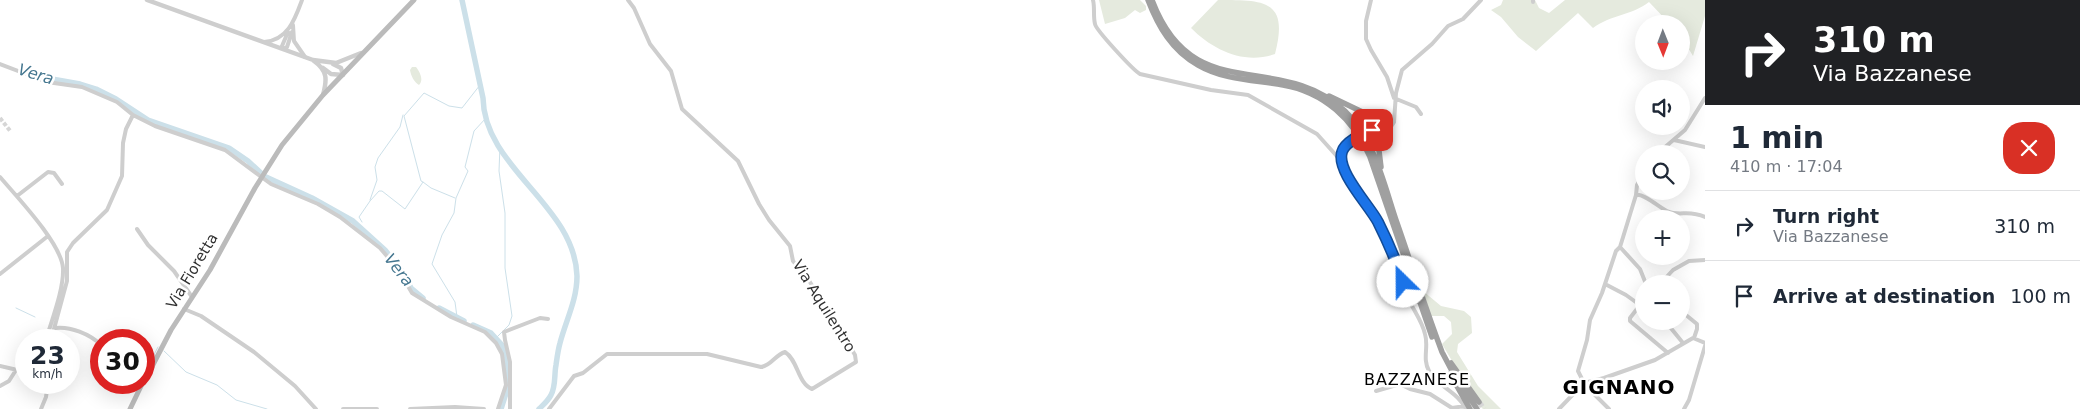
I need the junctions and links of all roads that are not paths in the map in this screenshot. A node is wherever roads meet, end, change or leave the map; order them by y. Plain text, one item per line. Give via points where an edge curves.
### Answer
1 (147, 0) edge
2 (302, 0) edge
3 (414, 0) edge
4 (628, 0) edge
5 (1093, 0) edge
6 (1148, 0) edge
7 (1152, 0) edge
8 (1371, 0) edge
9 (1481, 0) edge
10 (291, 28) junction
11 (262, 42) junction
12 (284, 49) junction
13 (366, 50) junction
14 (311, 59) junction
15 (327, 63) junction
16 (0, 64) edge
17 (322, 68) junction
18 (343, 75) junction
19 (1311, 89) junction
20 (323, 95) junction
21 (1705, 98) edge
22 (1396, 99) junction
23 (1421, 114) dead end
24 (133, 115) junction
25 (1376, 123) junction
26 (1368, 131) junction
27 (1377, 136) junction
28 (1384, 137) junction
29 (1674, 140) junction
30 (1668, 145) edge
31 (1378, 146) junction
32 (1705, 147) edge
33 (1343, 163) junction
34 (262, 176) junction
35 (0, 177) edge
36 (1382, 179) junction
37 (62, 184) dead end
38 (17, 196) junction
39 (1635, 198) edge
40 (1648, 200) edge
41 (1705, 217) edge
42 (136, 229) dead end
43 (48, 236) junction
44 (1620, 247) junction
45 (1394, 260) junction
46 (1705, 260) edge
47 (0, 274) edge
48 (1643, 275) edge
49 (1668, 275) edge
50 (1605, 284) junction
51 (192, 297) junction
52 (1635, 302) edge
53 (1421, 306) junction
54 (184, 309) junction
55 (1635, 313) edge
56 (1690, 318) edge
57 (548, 319) dead end
58 (1635, 325) edge
59 (55, 328) joint
60 (49, 329) edge
61 (1641, 330) edge
62 (1672, 330) edge
63 (90, 336) edge
64 (1694, 338) junction
65 (1683, 343) junction
66 (1705, 344) edge
67 (1668, 353) junction
68 (155, 356) edge
69 (0, 366) edge
70 (9, 368) junction
71 (15, 370) edge
72 (15, 372) edge
73 (15, 375) edge
74 (12, 376) junction
75 (1454, 382) junction
76 (1584, 382) junction
77 (0, 386) edge
78 (1376, 391) dead end
79 (1452, 393) junction
80 (46, 394) edge
81 (138, 394) edge
82 (1473, 407) edge
83 (41, 409) edge
84 (130, 409) edge
85 (316, 409) edge
86 (343, 409) edge
87 (377, 409) edge
88 (410, 409) edge
89 (484, 409) edge
90 (498, 409) edge
91 (510, 409) edge
92 (549, 409) edge
93 (1559, 409) edge
94 (1609, 409) edge
95 (1684, 409) edge

1 - 11 street
2 - 10 street
3 - 13 main road, Via Fioretta
4 - 92 street, Via Aquilentro via 650,44 670,70 682,109 738,161 759,204 790,246 793,261 839,328 856,362 812,389 785,352 763,367 707,354 607,354 574,376
5 - 33 street via 1097,30 1134,71 1211,90 1248,95 1317,134
6 - 53 highway via 1160,29 1182,54 1197,65 1237,79 1283,85 1306,92 1327,103 1350,124 1370,157
7 - 19 highway via 1176,43 1201,62 1237,74 1285,81
8 - 22 street via 1366,39
9 - 22 street via 1405,66
10 - 11 street via 275,39
10 - 12 street via 282,45
10 - 14 street via 296,46
11 - 12 street
12 - 14 street
13 - 15 street via 347,60
13 - 18 main road, Via Fioretta
14 - 15 street
14 - 17 street
15 - 18 street via 339,67
16 - 24 street via 47,82 82,87 117,102
17 - 18 street via 332,74
17 - 20 street via 326,79
18 - 20 main road, Via Fioretta
19 - 25 highway via 1372,116
19 - 36 highway via 1336,104 1358,126 1370,146
20 - 34 main road, Via Fioretta
21 - 29 street via 1688,127
22 - 23 street via 1416,107
22 - 28 street via 1394,122
24 - 34 street via 160,128 225,150
24 - 59 street via 123,143 122,176 107,210 73,242 67,252 68,281
25 - 26 highway
25 - 27 highway
26 - 27 street
26 - 33 street via 1342,149
27 - 28 street
27 - 31 highway
28 - 31 highway
29 - 30 street
29 - 32 street
31 - 36 highway
33 - 45 street via 1355,189 1378,222
34 - 51 main road, Via Fioretta
34 - 90 street via 340,216 380,248 412,292 494,339 502,354 506,381
35 - 38 street
36 - 82 highway via 1438,342
37 - 38 street via 54,172 48,172
38 - 43 street
39 - 44 street
40 - 41 street via 1670,212 1694,212
42 - 51 street via 174,271
43 - 47 street
43 - 60 street via 60,254 63,269
44 - 48 street
44 - 50 street
45 - 53 highway via 1402,266 1413,296
45 - 79 street via 1426,335 1425,358 1429,370
46 - 49 street via 1689,261
50 - 52 street
50 - 76 street via 1589,320 1578,369
51 - 54 main road, Via Fioretta
53 - 75 highway
54 - 68 main road, Via Fioretta
54 - 85 street via 201,316 254,352
55 - 58 street via 1630,318
56 - 64 street via 1697,324
57 - 91 street via 504,332 510,362
59 - 63 street via 69,328
61 - 67 street
62 - 65 street
64 - 65 street
64 - 66 street
65 - 67 street
66 - 95 street
67 - 76 street via 1604,378
69 - 70 street
70 - 71 street
70 - 74 street
72 - 74 street
73 - 74 street
74 - 77 street
75 - 79 highway
75 - 82 highway
76 - 93 street
76 - 94 street
78 - 82 street via 1400,384 1430,394 1452,408
79 - 82 street
80 - 83 street
81 - 84 main road, Via Fioretta
86 - 87 street
88 - 89 street

